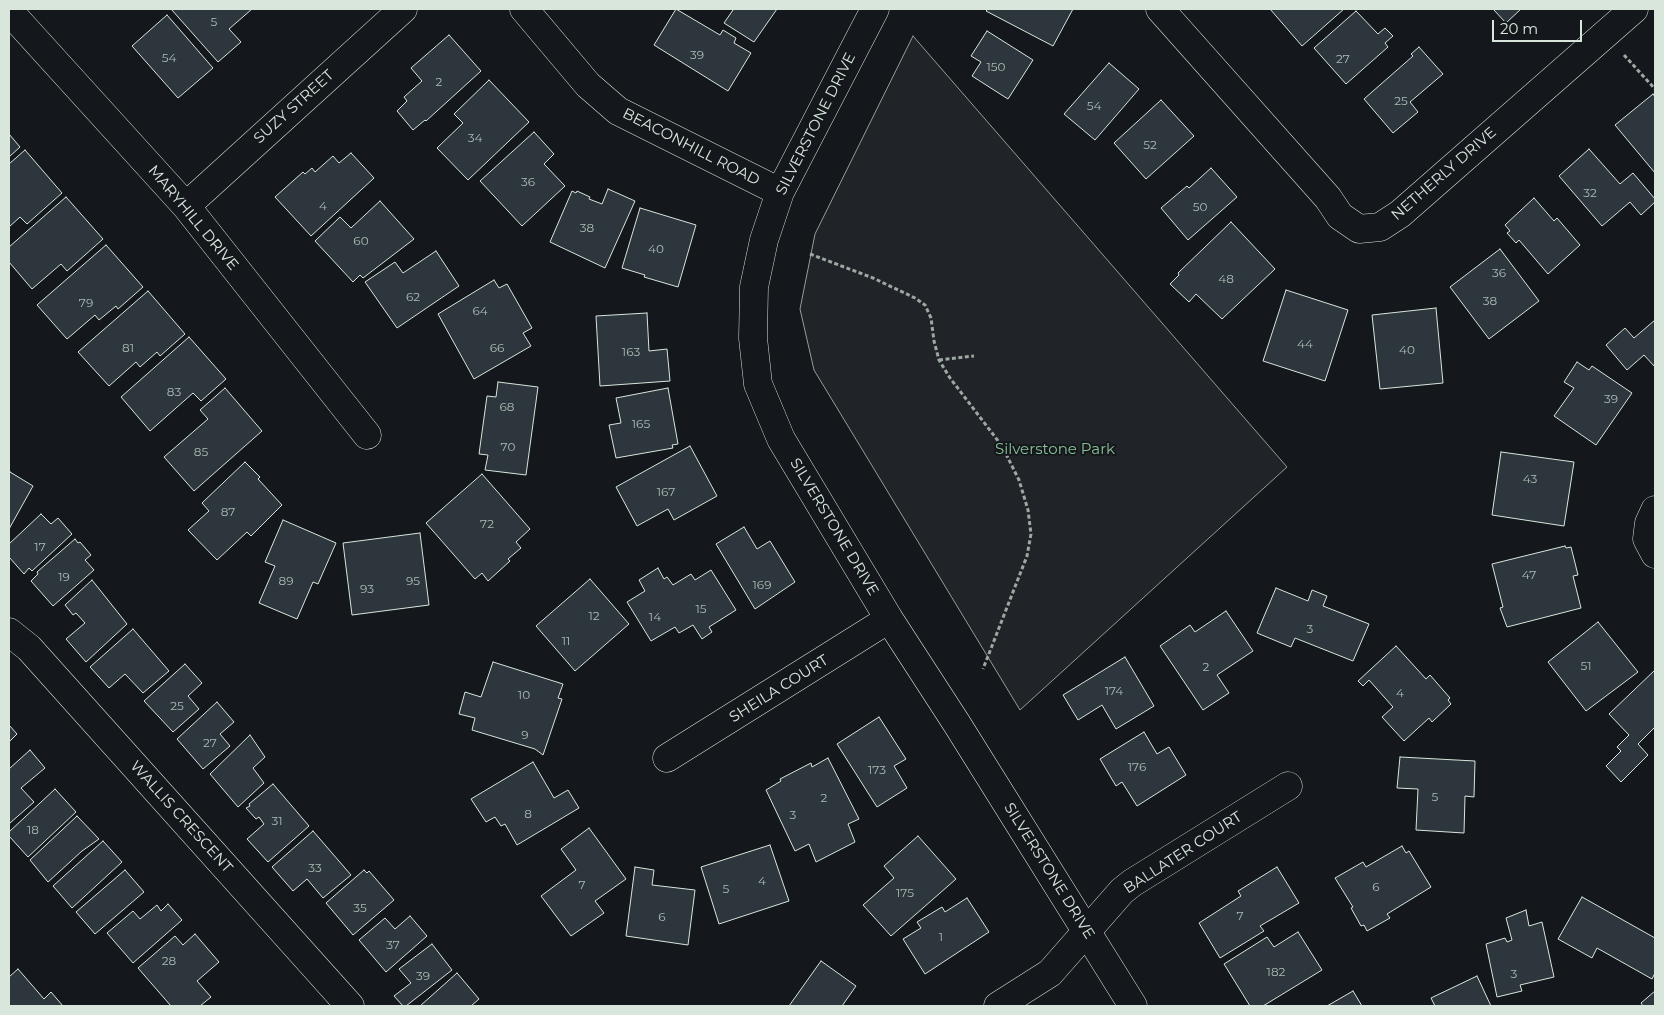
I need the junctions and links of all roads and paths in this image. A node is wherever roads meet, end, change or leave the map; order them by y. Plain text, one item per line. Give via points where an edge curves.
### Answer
1 (403, 9) edge
2 (524, 9) edge
3 (875, 9) edge
4 (1160, 9) edge
5 (1634, 9) edge
6 (9, 11) edge
7 (1606, 34) junction
8 (1655, 90) edge
9 (780, 192) junction
10 (186, 206) junction
11 (810, 254) dead end
12 (974, 356) dead end
13 (939, 360) junction
14 (367, 435) dead end
15 (1655, 510) edge
16 (1655, 554) edge
17 (889, 619) junction
18 (9, 632) edge
19 (983, 669) dead end
20 (667, 758) dead end
21 (1288, 786) dead end
22 (1087, 932) junction
23 (350, 1006) edge
24 (998, 1006) edge
25 (1133, 1006) edge

1 - 10 street, SUZY STREET
2 - 9 street, BEACONHILL ROAD via 588,85 618,111
3 - 9 street, SILVERSTONE DRIVE
4 - 7 street, NETHERLY DRIVE via 1328,198 1340,216 1359,230 1380,227 1400,214
5 - 7 street, NETHERLY DRIVE
6 - 10 street, MARYHILL DRIVE
7 - 8 path
9 - 17 street, SILVERSTONE DRIVE via 764,240 754,287 753,338 758,384 781,439
10 - 14 street, MARYHILL DRIVE
11 - 13 path via 873,278 925,304
12 - 13 path
13 - 19 path via 1002,446 1019,480 1028,510 1031,534 1027,556
15 - 16 street via 1647,539
17 - 20 street, SHEILA COURT
17 - 22 street, SILVERSTONE DRIVE
18 - 23 street, WALLIS CRESCENT via 36,656
21 - 22 street, BALLATER COURT via 1132,883
22 - 24 street, BALLATER COURT via 1050,973
22 - 25 street, SILVERSTONE DRIVE

